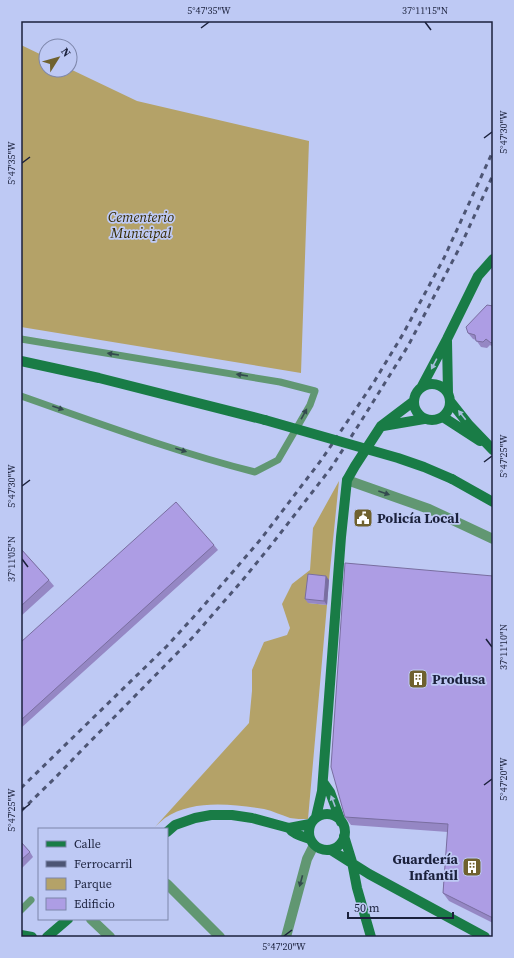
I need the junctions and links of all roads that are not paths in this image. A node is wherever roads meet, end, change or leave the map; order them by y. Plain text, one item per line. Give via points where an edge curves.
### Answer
1 (493, 259) edge
2 (21, 339) edge
3 (447, 339) junction
4 (21, 361) edge
5 (421, 388) junction
6 (21, 396) edge
7 (449, 397) junction
8 (414, 401) junction
9 (443, 417) junction
10 (424, 419) junction
11 (381, 426) junction
12 (493, 450) edge
13 (347, 480) junction
14 (493, 502) edge
15 (493, 539) edge
16 (323, 782) junction
17 (313, 821) junction
18 (341, 822) junction
19 (289, 828) junction
20 (168, 831) edge
21 (344, 836) junction
22 (312, 842) junction
23 (331, 850) junction
24 (352, 862) junction
25 (168, 885) edge
26 (31, 900) dead end
27 (21, 910) edge
28 (67, 920) edge
29 (92, 920) edge
30 (472, 933) edge
31 (21, 936) edge
32 (32, 937) edge
33 (47, 937) edge
34 (110, 937) edge
35 (220, 937) edge
36 (286, 937) edge
37 (371, 937) edge
38 (486, 937) edge

1 - 3 street via 478,276
6 -> 2 lane via 113,428 255,472 278,460 310,405 315,391 280,382
3 -> 5 street
3 - 7 street
4 - 14 street, bridge via 265,420 398,458 452,479
5 - 7 street via 426,385 438,385 444,388
5 - 8 street
7 - 9 street via 449,410
12 -> 7 street via 469,425
8 - 10 street via 416,411
8 - 11 street
9 - 10 street via 434,421
9 - 12 street
10 - 11 street
11 - 13 street
13 -> 15 street via 429,509
13 - 16 street
16 - 17 street via 320,803
18 -> 16 street via 330,792
17 - 18 street via 325,814 334,816
17 - 19 street
17 - 22 street via 309,830
18 - 21 street
19 - 20 street via 252,818 211,815 195,818
19 - 22 street
21 - 23 street via 340,845
21 - 24 street
22 - 23 street via 322,850
22 -> 36 street
23 - 24 street
24 - 30 street
24 - 37 street
25 - 35 street
26 - 27 lane
28 - 33 street
29 - 34 street
30 - 38 street
31 - 32 street

